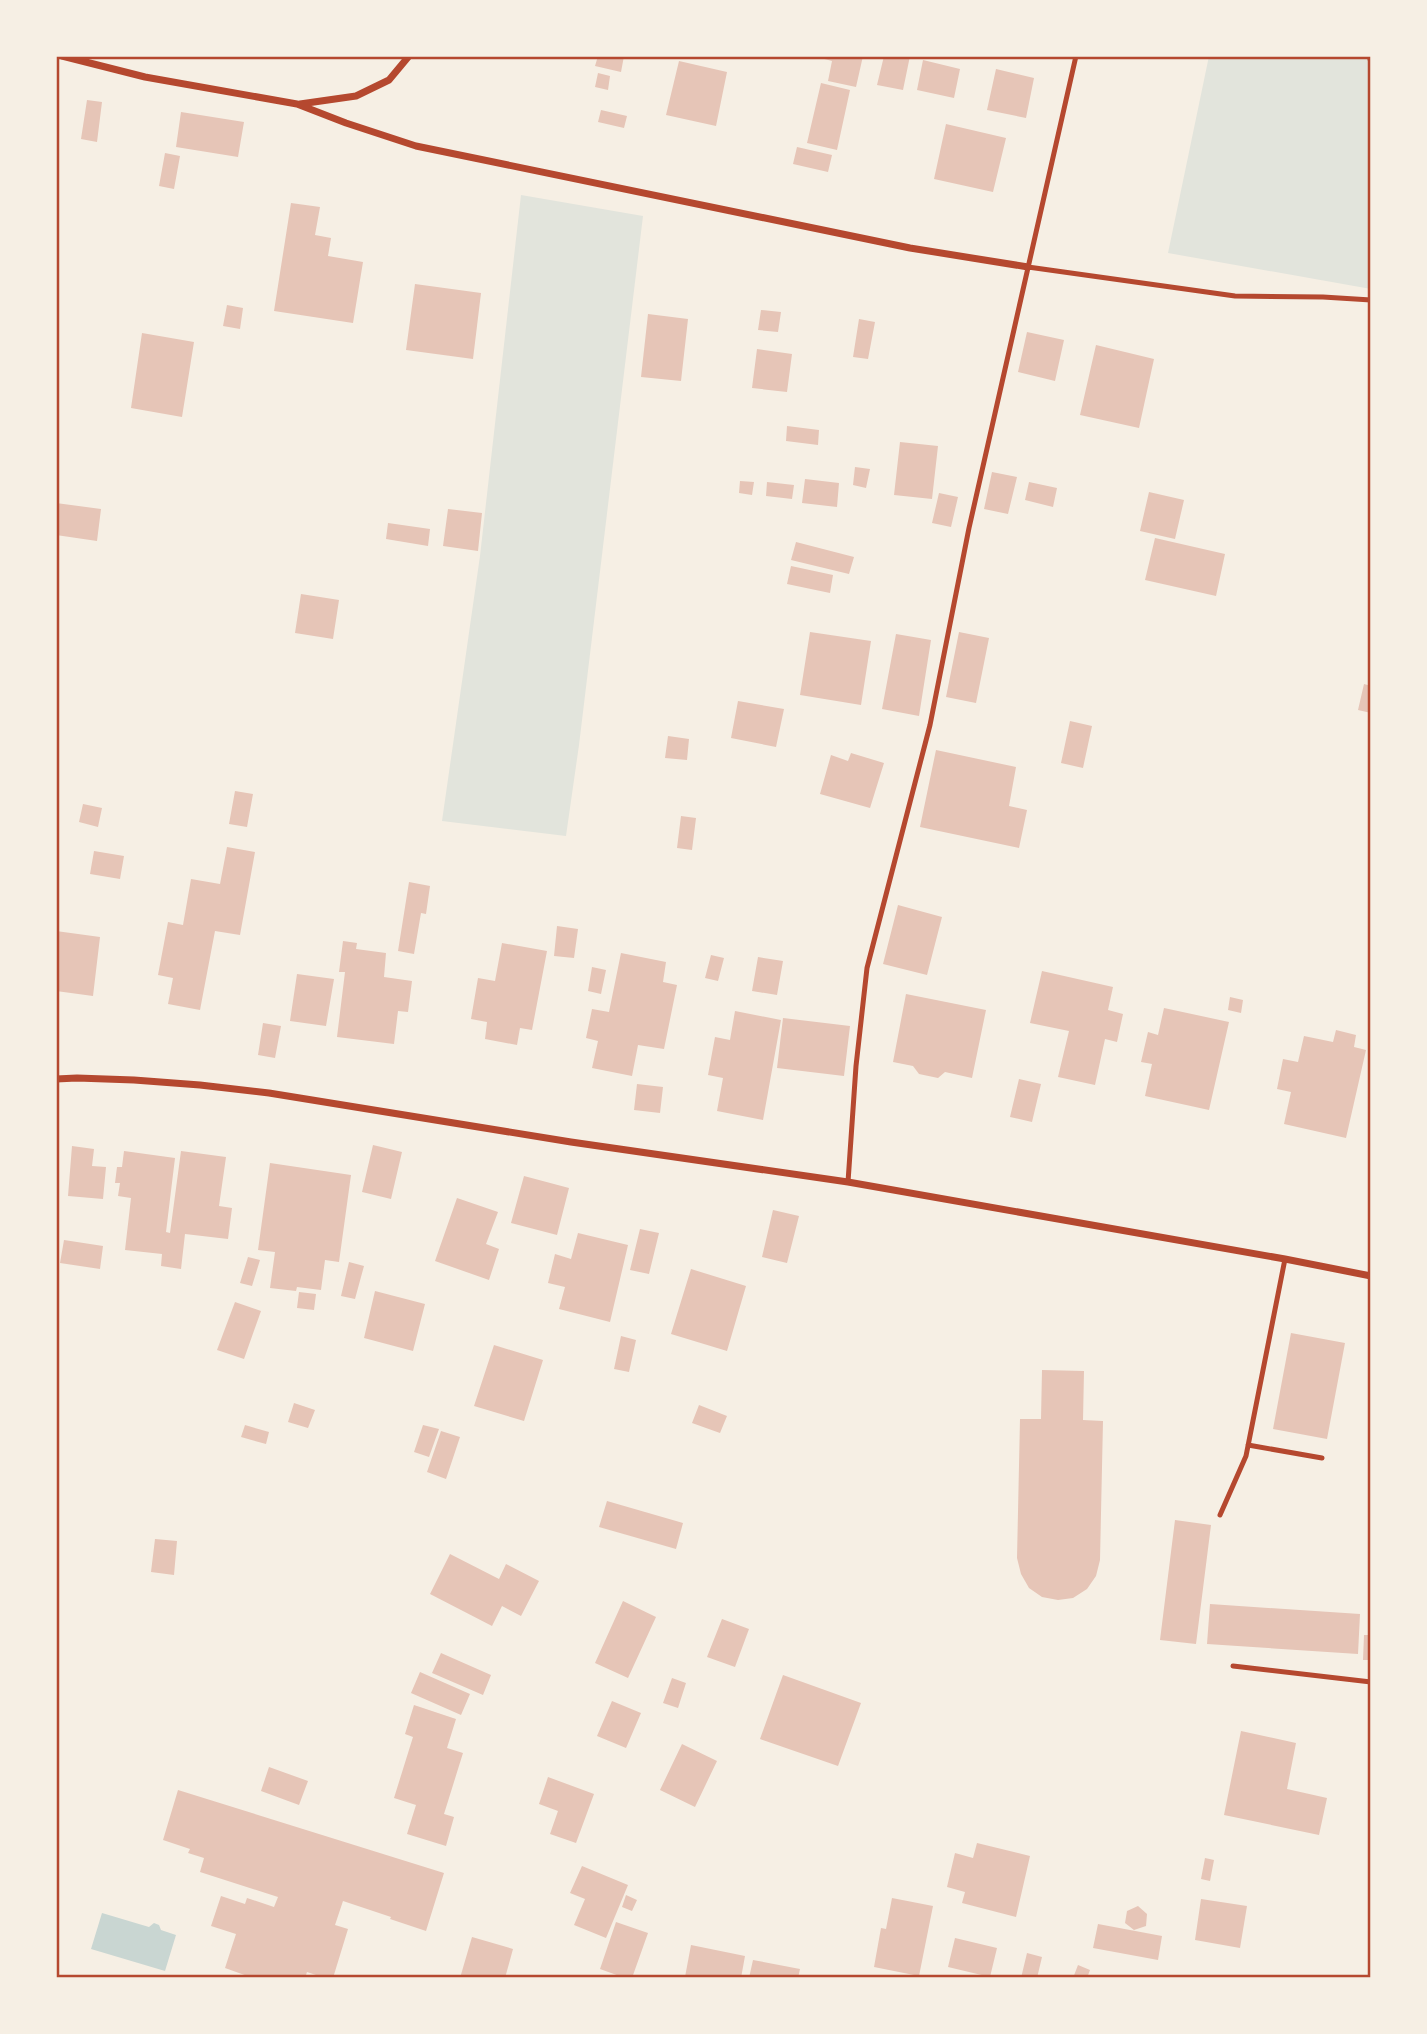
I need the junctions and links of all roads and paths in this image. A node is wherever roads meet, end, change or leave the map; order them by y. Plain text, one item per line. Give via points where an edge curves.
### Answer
1 (62, 56) edge
2 (409, 56) edge
3 (1076, 56) edge
4 (1369, 56) edge
5 (1371, 64) edge
6 (297, 104) junction
7 (1028, 267) junction
8 (1371, 300) edge
9 (56, 1079) edge
10 (848, 1182) junction
11 (1285, 1259) junction
12 (1371, 1276) edge
13 (1248, 1445) junction
14 (1322, 1458) dead end
15 (1220, 1515) dead end
16 (1233, 1666) dead end
17 (1371, 1682) edge

1 - 6 street via 145,77
2 - 6 street via 389,80 356,96
3 - 7 lane
4 - 5 path
6 - 7 street via 416,146 910,248
7 - 8 lane via 1235,296
7 - 10 lane via 930,725 867,968
9 - 10 street via 173,1083 269,1093
10 - 11 street
11 - 12 street
11 - 13 lane
13 - 14 lane
13 - 15 lane
16 - 17 lane

